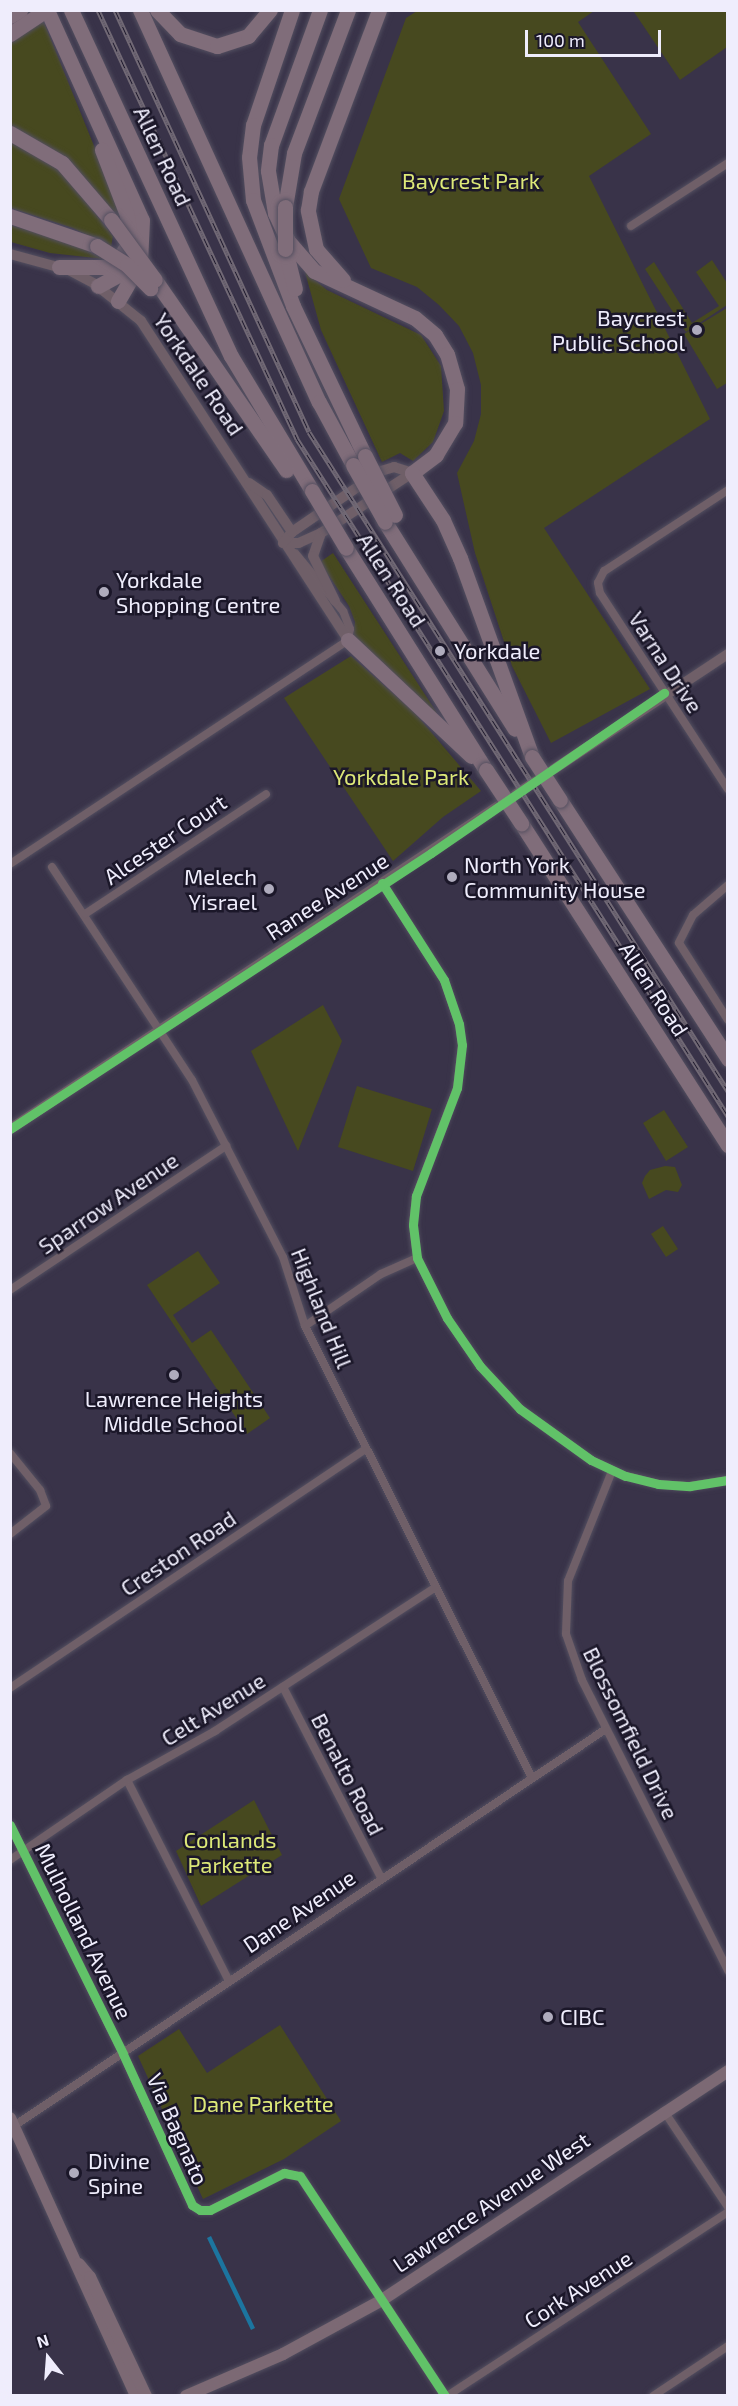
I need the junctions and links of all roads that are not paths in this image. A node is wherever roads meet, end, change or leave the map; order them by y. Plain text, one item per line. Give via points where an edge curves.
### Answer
1 (20, 10) edge
2 (47, 10) edge
3 (71, 10) edge
4 (140, 10) edge
5 (157, 10) edge
6 (270, 10) edge
7 (292, 10) edge
8 (320, 10) edge
9 (348, 10) edge
10 (379, 10) edge
11 (10, 16) edge
12 (10, 34) edge
13 (76, 74) junction
14 (10, 133) edge
15 (728, 163) edge
16 (10, 216) edge
17 (631, 226) dead end
18 (10, 254) edge
19 (140, 263) junction
20 (60, 267) junction
21 (152, 284) junction
22 (98, 286) junction
23 (374, 299) junction
24 (118, 301) junction
25 (313, 344) junction
26 (359, 460) junction
27 (412, 473) junction
28 (249, 483) junction
29 (728, 490) edge
30 (308, 494) junction
31 (292, 532) junction
32 (321, 533) junction
33 (283, 543) junction
34 (335, 601) junction
35 (348, 640) junction
36 (728, 654) edge
37 (664, 693) junction
38 (532, 757) junction
39 (486, 770) junction
40 (728, 789) edge
41 (266, 794) dead end
42 (10, 864) edge
43 (52, 867) dead end
44 (382, 883) junction
45 (728, 885) edge
46 (85, 914) junction
47 (728, 1020) edge
48 (159, 1031) junction
49 (728, 1059) edge
50 (10, 1129) edge
51 (728, 1145) edge
52 (226, 1146) junction
53 (417, 1258) junction
54 (10, 1290) edge
55 (305, 1326) junction
56 (365, 1449) junction
57 (10, 1453) edge
58 (612, 1471) junction
59 (728, 1480) edge
60 (10, 1534) edge
61 (434, 1588) junction
62 (283, 1687) junction
63 (10, 1688) edge
64 (606, 1729) junction
65 (532, 1778) junction
66 (127, 1780) junction
67 (10, 1825) edge
68 (23, 1852) junction
69 (10, 1860) edge
70 (381, 1878) junction
71 (728, 1970) edge
72 (230, 1981) junction
73 (123, 2054) junction
74 (728, 2071) edge
75 (664, 2111) junction
76 (12, 2122) edge
77 (728, 2210) edge
78 (78, 2263) junction
79 (382, 2300) junction
80 (728, 2346) edge
81 (203, 2392) edge
82 (136, 2396) edge
83 (146, 2396) edge
84 (186, 2396) edge
85 (446, 2396) edge
86 (653, 2396) edge

1 - 11 highway
2 - 12 highway
2 - 13 highway
3 - 30 highway, Allen Road via 231,356
4 - 26 highway, Allen Road via 319,402
5 - 6 highway via 180,34 218,46 248,36
7 - 25 highway via 253,125 250,184 264,239
8 - 23 highway via 271,145 270,192 280,227 306,264 335,283
9 - 25 highway, bridge via 294,153 285,207 285,249
10 - 23 highway via 311,191 308,216 316,249 328,268
13 - 19 highway via 137,204 144,237
13 - 20 highway via 127,215 130,240 120,259 106,267
14 - 21 highway, bridge via 62,163 111,220
15 - 17 street
16 - 21 highway, bridge via 97,246
18 - 20 street, Yorkdale Road
19 - 22 highway
19 - 24 highway
20 - 22 street, Yorkdale Road
21 - 30 highway
22 - 24 street, Yorkdale Road
23 - 27 highway via 427,327 442,345 455,376 458,400 451,433 436,455
24 - 28 street, Yorkdale Road via 141,321
25 - 26 highway
26 - 38 highway, Allen Road, bridge via 442,615
27 - 31 street via 388,468
27 - 32 street
27 - 38 highway via 443,520 460,558
28 - 31 street, Yorkdale Road via 267,495
28 - 33 street, Yorkdale Road via 252,496
29 - 37 street, Varna Drive via 604,572 598,583 600,593
30 - 39 highway, Allen Road, bridge
31 - 33 street
32 - 33 street via 299,543
32 - 34 street via 313,555
33 - 34 street, Yorkdale Road via 301,558
33 - 35 street, Yorkdale Road
34 - 35 street, Yorkdale Road via 348,620
35 - 39 highway
35 - 42 street
36 - 37 street, Ranee Avenue
37 - 40 street, Varna Drive
37 - 44 street, Ranee Avenue
38 - 49 highway, Allen Road, bridge
39 - 51 highway, Allen Road, bridge
41 - 46 street, Alcester Court
43 - 46 street, Highland Hill
44 - 48 street, Ranee Avenue
44 - 53 street via 444,980 454,1001 462,1045 457,1088 414,1205
45 - 47 street via 693,915 679,943
46 - 48 street, Highland Hill
48 - 50 street, Ranee Avenue
48 - 52 street, Highland Hill via 192,1080
52 - 54 street, Sparrow Avenue
52 - 55 street, Highland Hill via 283,1257
53 - 55 street via 381,1274
53 - 58 street via 458,1335 499,1388 541,1428
55 - 56 street, Highland Hill
56 - 61 street, Highland Hill
56 - 63 street, Creston Road
57 - 60 street via 34,1482 46,1506
58 - 59 street via 673,1485
58 - 64 street, Blossomfield Drive via 573,1562 564,1605 571,1652
61 - 62 street, Celt Avenue
61 - 65 street, Highland Hill
62 - 66 street, Celt Avenue via 190,1746
62 - 70 street, Benalto Road
64 - 65 street, Dane Avenue
64 - 71 street, Blossomfield Drive
65 - 70 street, Dane Avenue
66 - 68 street, Celt Avenue
66 - 72 street
67 - 68 street, Mulholland Avenue
68 - 69 street, Celt Avenue
68 - 73 street, Mulholland Avenue
70 - 72 street, Dane Avenue
72 - 73 street, Dane Avenue
73 - 76 street, Dane Avenue
73 - 79 street, Via Bagnato via 196,2209 210,2210 284,2173 297,2174
74 - 75 main road, Lawrence Avenue West
75 - 77 street
75 - 79 main road, Lawrence Avenue West
76 - 78 main road
77 - 85 street, Cork Avenue
78 - 82 main road via 82,2282
78 - 83 main road via 90,2277
79 - 81 main road, Lawrence Avenue West
79 - 85 street
80 - 86 street
81 - 84 main road, Lawrence Avenue West

